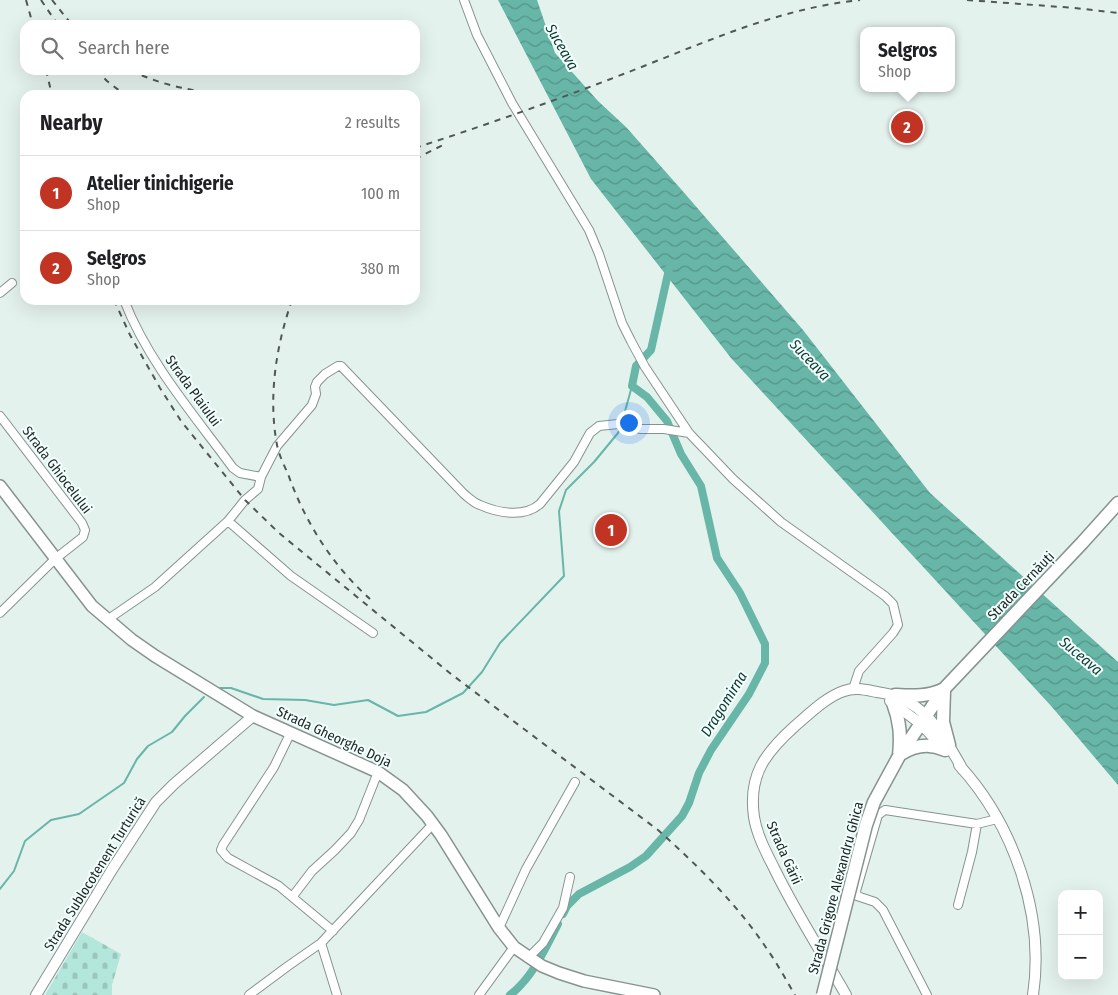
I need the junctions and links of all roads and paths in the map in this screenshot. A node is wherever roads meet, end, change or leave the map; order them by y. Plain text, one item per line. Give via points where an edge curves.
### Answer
1 (464, 0) edge
2 (12, 283) dead end
3 (0, 293) edge
4 (126, 305) edge
5 (0, 416) edge
6 (688, 433) junction
7 (261, 477) junction
8 (0, 486) edge
9 (1118, 502) edge
10 (228, 521) junction
11 (55, 559) junction
12 (0, 613) edge
13 (107, 620) junction
14 (373, 633) dead end
15 (853, 689) junction
16 (944, 689) junction
17 (894, 699) junction
18 (253, 716) junction
19 (924, 720) junction
20 (290, 734) junction
21 (947, 747) junction
22 (899, 756) junction
23 (378, 772) junction
24 (576, 782) dead end
25 (997, 819) junction
26 (434, 824) junction
27 (977, 824) junction
28 (570, 876) dead end
29 (293, 896) junction
30 (958, 905) dead end
31 (499, 928) junction
32 (332, 931) junction
33 (322, 944) junction
34 (514, 948) junction
35 (534, 961) junction
36 (36, 995) edge
37 (249, 995) edge
38 (337, 995) edge
39 (479, 995) edge
40 (654, 995) edge
41 (823, 995) edge
42 (846, 995) edge
43 (927, 995) edge
44 (1033, 995) edge

1 - 6 street via 477,35 512,103 589,230 622,324 645,367
2 - 3 street
4 - 7 street, Strada Plaiului via 160,368 233,468 240,473
5 - 11 street, Strada Ghiocelului via 85,530 83,536
6 - 7 street via 622,425 599,426 590,433 574,462 536,508 521,513 500,511 478,505 464,494 338,366 317,382 312,405 277,446
6 - 15 street via 781,522 893,604 898,624 859,671
7 - 10 street via 258,489
8 - 11 main road, Strada Gheorghe Doja
9 - 16 main road, Strada Cernăuți
10 - 13 street via 155,588
10 - 14 street via 291,576
11 - 12 street
11 - 13 main road, Strada Gheorghe Doja
13 - 18 main road, Strada Gheorghe Doja via 155,656
15 - 17 street, Strada Gării via 878,692
15 - 42 street, Strada Gării via 842,691 822,704 776,743 760,768 753,796 754,819 768,855
16 - 17 main road via 922,696
16 - 19 main road, Strada Grigore Alexandru Ghica
16 - 21 main road via 943,722
17 - 19 street, Strada Gării via 914,707
17 - 22 main road via 901,731
18 - 20 main road, Strada Gheorghe Doja
18 - 36 street, Strada Sublocotenent Turturică via 156,802 112,868
19 - 21 street, Strada Gării via 942,734
19 - 22 main road, Strada Grigore Alexandru Ghica
20 - 23 main road, Strada Gheorghe Doja
20 - 29 street via 274,767 221,850 228,858
21 - 22 main road via 925,745
21 - 25 street, Strada Gării
22 - 41 main road, Strada Grigore Alexandru Ghica, bridge via 874,802 866,825
23 - 26 main road, Strada Gheorghe Doja via 416,802
23 - 29 street via 359,820
24 - 31 street via 526,869
25 - 27 street
25 - 44 street, Strada Gării via 1020,866 1031,908 1036,972
26 - 31 main road, Strada Gheorghe Doja
26 - 32 street
27 - 30 street
27 - 43 street via 885,810 878,815 875,824 857,896 875,902 882,910
28 - 35 street via 563,908
29 - 32 street
31 - 34 main road, Strada Gheorghe Doja
32 - 33 street
33 - 37 street
33 - 38 street
34 - 35 main road, Strada Gheorghe Doja
34 - 39 street
35 - 40 main road, Strada Gheorghe Doja via 584,981

